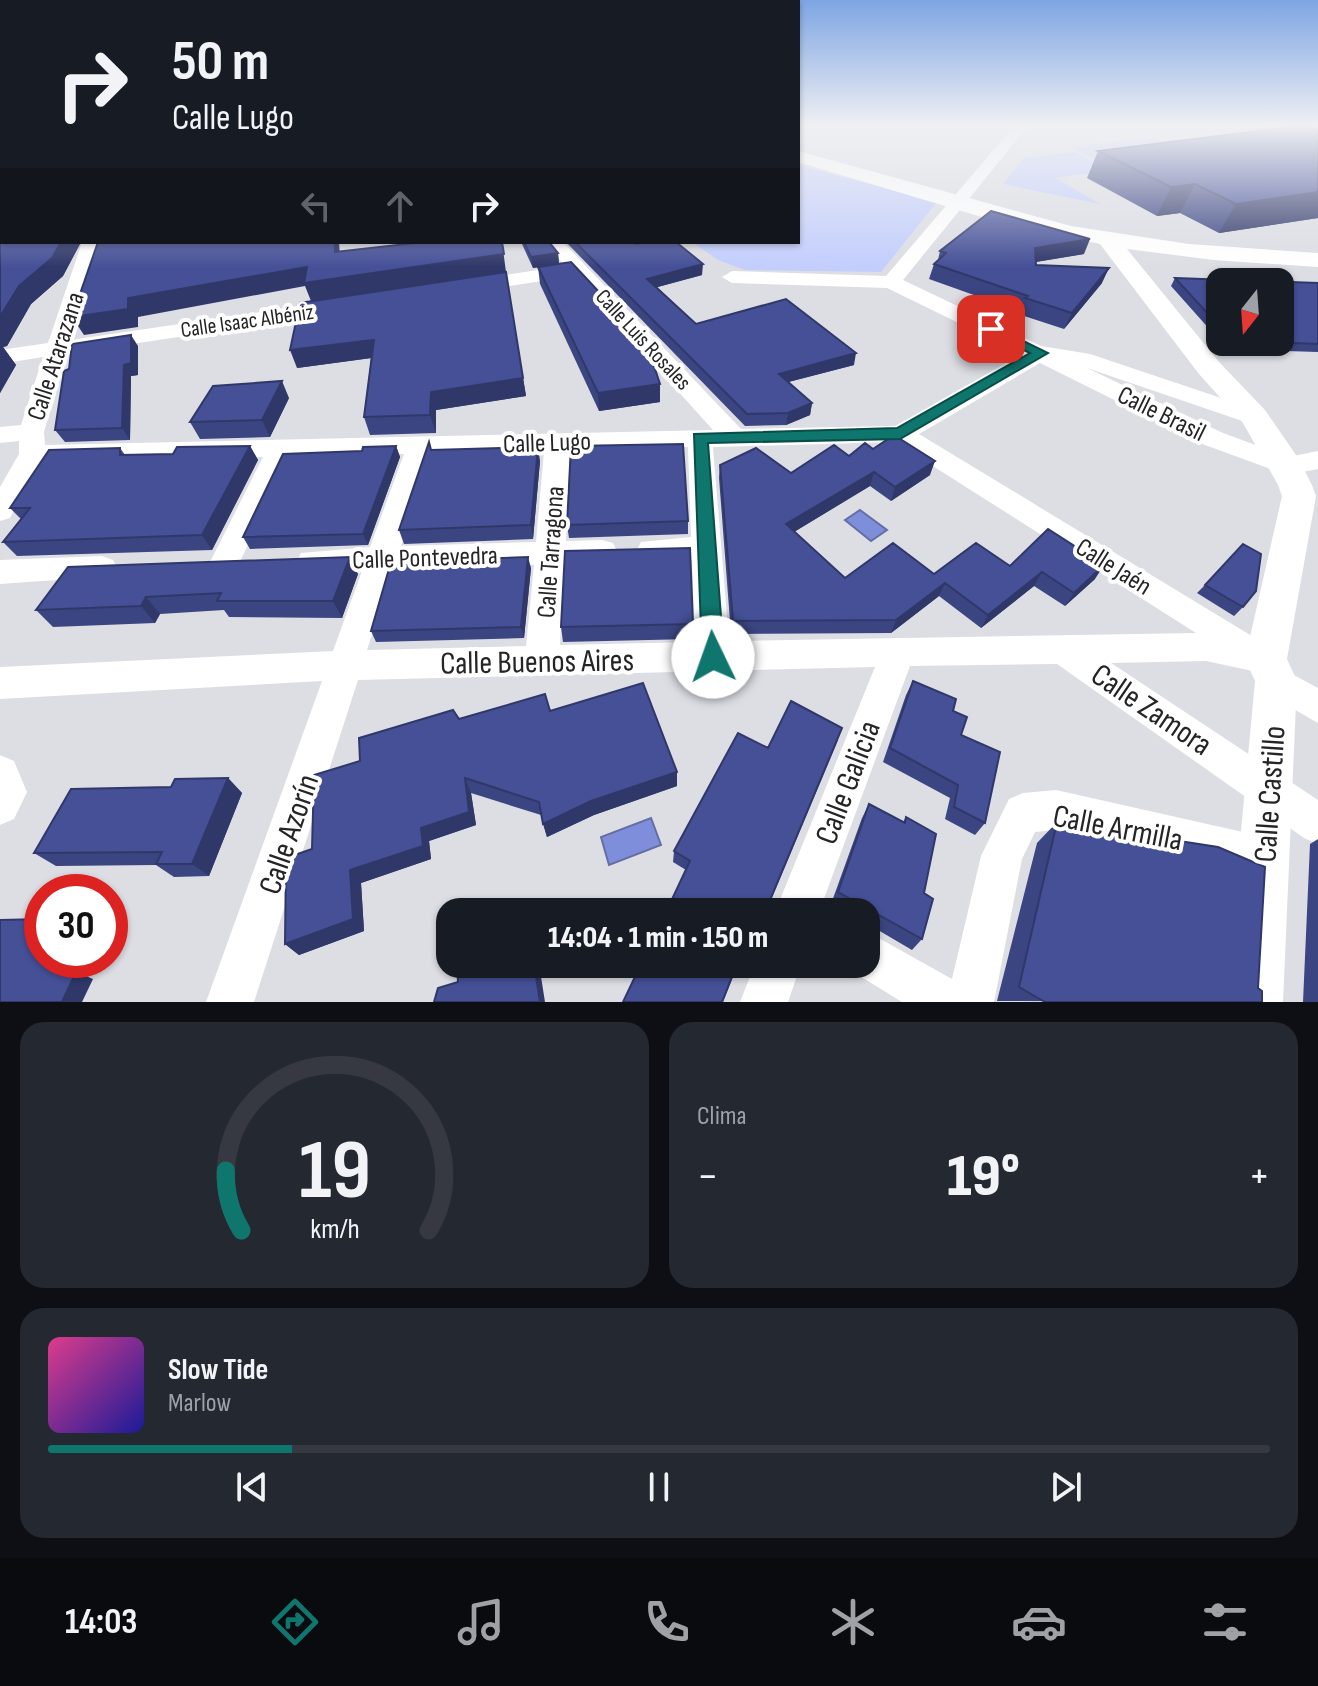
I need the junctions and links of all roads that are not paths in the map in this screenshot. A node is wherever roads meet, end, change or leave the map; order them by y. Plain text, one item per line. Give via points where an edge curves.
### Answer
1 (857, 173) edge
2 (983, 173) edge
3 (959, 202) junction
4 (1108, 240) junction
5 (90, 244) edge
6 (555, 244) edge
7 (1318, 260) edge
8 (579, 270) junction
9 (732, 277) dead end
10 (891, 282) junction
11 (456, 289) edge
12 (349, 305) edge
13 (57, 348) junction
14 (1041, 353) junction
15 (0, 357) edge
16 (1254, 417) junction
17 (900, 434) junction
18 (0, 435) edge
19 (734, 437) junction
20 (700, 438) junction
21 (558, 442) junction
22 (31, 443) junction
23 (420, 446) junction
24 (281, 448) junction
25 (1304, 477) edge
26 (0, 511) edge
27 (707, 548) junction
28 (549, 553) junction
29 (383, 558) junction
30 (287, 562) edge
31 (256, 563) edge
32 (224, 564) junction
33 (192, 565) edge
34 (128, 567) edge
35 (0, 572) edge
36 (1064, 650) junction
37 (898, 652) junction
38 (713, 657) junction
39 (542, 661) junction
40 (346, 665) junction
41 (1271, 670) junction
42 (0, 683) edge
43 (1318, 707) edge
44 (0, 774) edge
45 (1268, 788) junction
46 (0, 805) edge
47 (1318, 824) edge
48 (1265, 858) junction
49 (802, 898) edge
50 (880, 962) edge
51 (773, 978) edge
52 (230, 1002) edge
53 (764, 1002) edge
54 (946, 1002) edge
55 (970, 1002) edge
56 (1254, 1002) edge

1 - 3 street
2 - 3 street
3 - 4 street
3 - 10 street
4 - 7 street
4 - 16 street
5 - 13 street, Calle Atarazana
6 - 8 street, Calle Luis Rosales
8 - 11 street
8 - 19 street, Calle Luis Rosales
9 - 10 street
10 - 14 street, Calle Brasil
12 - 13 street, Calle Isaac Albéniz
13 - 15 street, Calle Isaac Albéniz
13 - 22 street, Calle Atarazana
14 - 16 street, Calle Brasil via 1082,359
14 - 17 street, Calle Lugo
14 - 25 street, Calle Brasil via 1214,439
16 - 25 street
17 - 19 street, Calle Lugo
17 - 41 street, Calle Jaén
18 - 22 street, Calle Lugo
19 - 20 street, Calle Lugo
20 - 21 street, Calle Lugo
20 - 27 street
21 - 23 street, Calle Lugo
21 - 28 street, Calle Tarragona
22 - 24 street, Calle Lugo
22 - 26 street, Calle Atarazana
23 - 24 street, Calle Lugo
23 - 29 street, Calle Azorín
24 - 32 street
25 - 41 street, Calle Castillo
27 - 28 street, Calle Pontevedra
27 - 38 street
28 - 29 street, Calle Pontevedra
28 - 39 street, Calle Tarragona
29 - 30 street, Calle Pontevedra
29 - 40 street, Calle Azorín
31 - 32 street
32 - 33 street
34 - 35 street
36 - 37 street, Calle Buenos Aires
36 - 41 street, Calle Buenos Aires via 1206,647
36 - 45 street, Calle Zamora
37 - 38 street, Calle Buenos Aires
37 - 49 street, Calle Galicia
38 - 39 street, Calle Buenos Aires
39 - 40 street, Calle Buenos Aires
40 - 42 street, Calle Buenos Aires
40 - 52 street, Calle Azorín
41 - 43 street, Calle Jaén
41 - 45 street, Calle Castillo
44 - 46 street via 7,792
45 - 47 street, Calle Zamora
45 - 48 street, Calle Castillo
48 - 55 street, Calle Armilla via 1056,810 1023,813 1002,856
48 - 56 street, Calle Castillo
50 - 54 street
51 - 53 street

